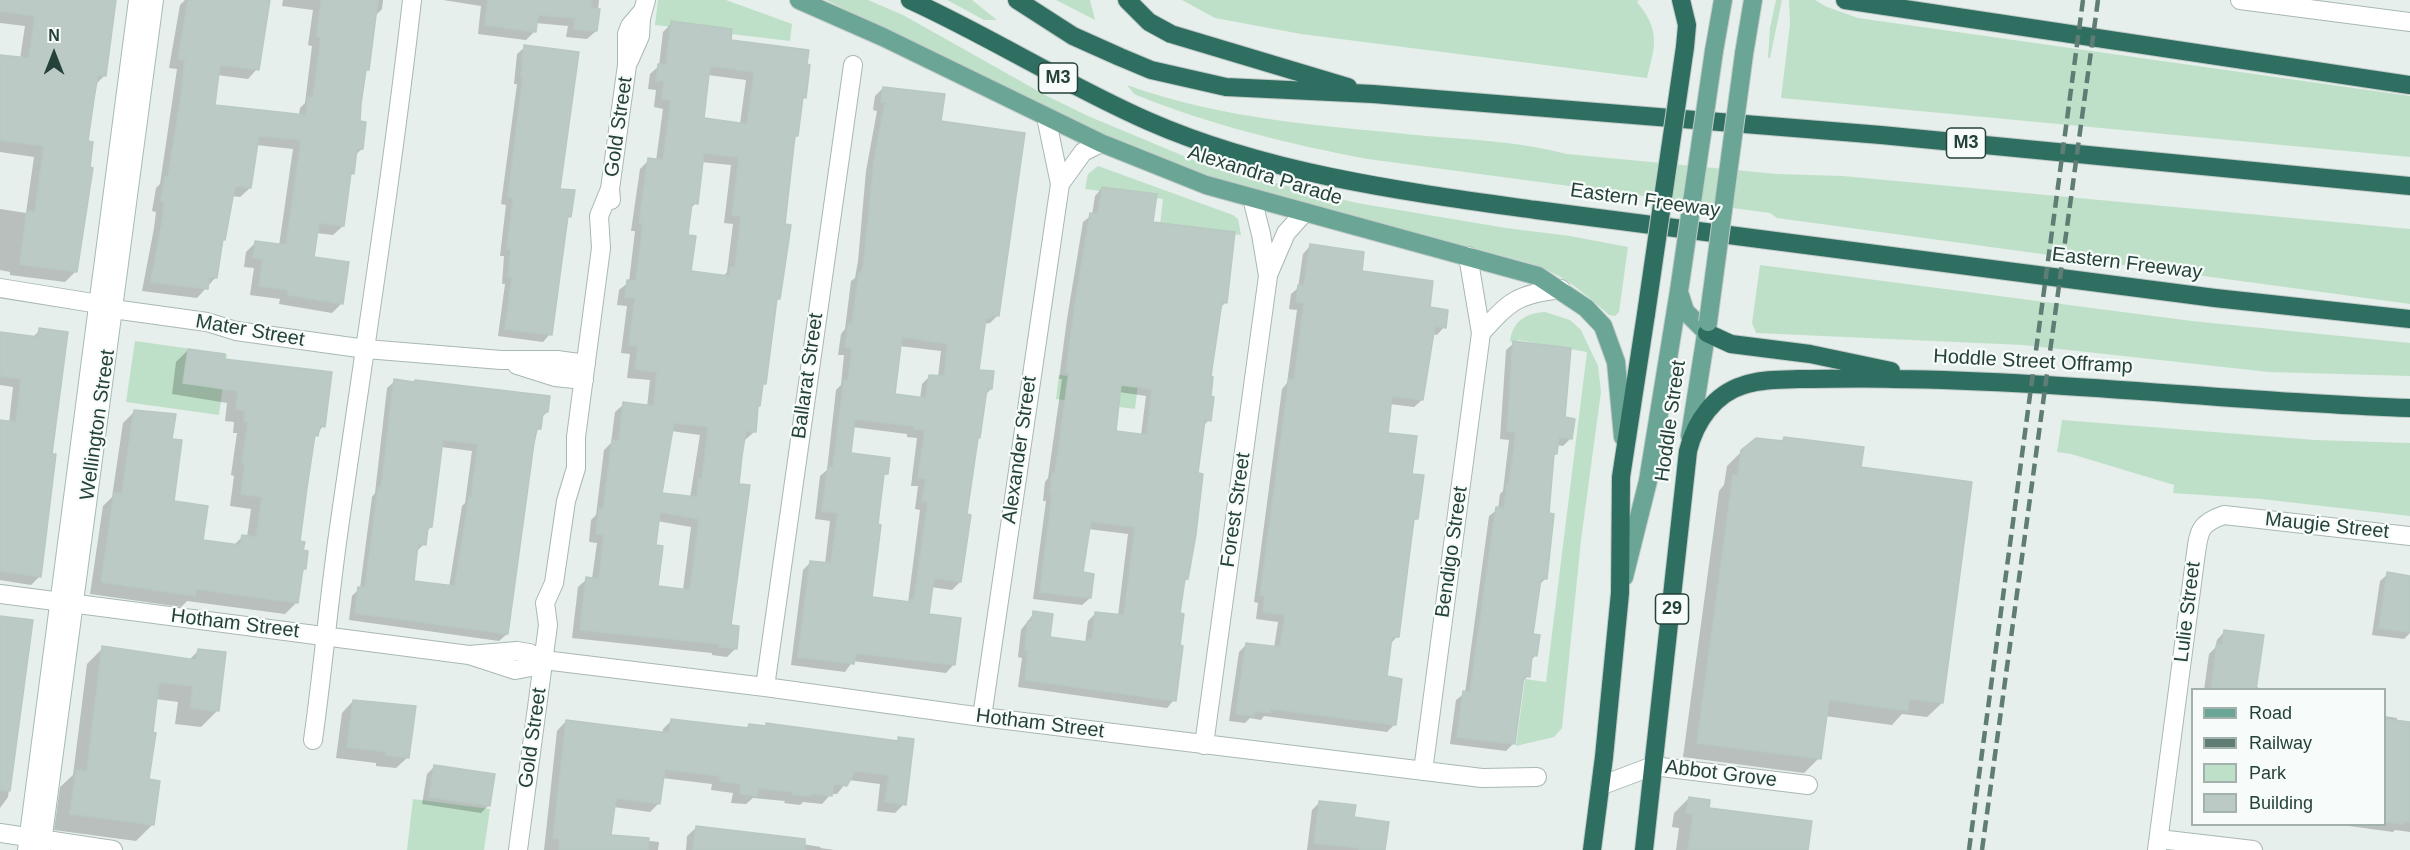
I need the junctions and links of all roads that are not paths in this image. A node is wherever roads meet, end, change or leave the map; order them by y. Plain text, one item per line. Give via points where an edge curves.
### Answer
1 (138, 0) edge
2 (154, 0) edge
3 (412, 0) edge
4 (799, 0) edge
5 (910, 0) edge
6 (1017, 0) edge
7 (1127, 0) edge
8 (1681, 0) edge
9 (1723, 0) edge
10 (1753, 0) edge
11 (1845, 0) edge
12 (2240, 0) edge
13 (2317, 5) edge
14 (644, 7) edge
15 (2410, 22) edge
16 (853, 65) dead end
17 (2410, 85) edge
18 (1372, 94) junction
19 (1046, 117) junction
20 (1101, 143) junction
21 (1059, 184) junction
22 (2410, 186) edge
23 (1252, 198) junction
24 (1304, 213) junction
25 (1468, 256) junction
26 (1268, 276) junction
27 (0, 288) edge
28 (1561, 289) junction
29 (106, 307) junction
30 (2410, 319) edge
31 (1695, 323) junction
32 (1481, 333) junction
33 (366, 349) junction
34 (585, 372) junction
35 (1928, 379) junction
36 (2410, 408) edge
37 (1688, 451) junction
38 (1624, 452) junction
39 (2243, 517) joint
40 (2410, 536) edge
41 (1620, 593) junction
42 (0, 594) edge
43 (68, 603) junction
44 (326, 636) junction
45 (544, 660) junction
46 (765, 687) junction
47 (982, 717) junction
48 (313, 740) dead end
49 (1204, 745) junction
50 (1653, 766) junction
51 (1423, 771) junction
52 (1538, 777) dead end
53 (1808, 785) dead end
54 (1600, 786) junction
55 (0, 833) edge
56 (35, 844) edge
57 (2158, 844) edge
58 (113, 850) edge
59 (518, 850) edge
60 (1592, 850) edge
61 (1644, 850) edge
62 (2253, 850) edge

1 - 29 street, Wellington Street
2 - 29 street, Wellington Street
3 - 33 street
4 - 19 main road, Alexandra Parade
5 - 30 highway, Eastern Freeway / M3 via 1149,122 1210,145 1294,168 1516,207 2216,298
6 - 18 highway, M3 via 1073,36 1151,70 1251,90
7 - 18 highway via 1149,22 1171,34
8 - 38 highway, Hoddle Street, bridge via 1687,25 1685,47
9 - 31 main road, bridge via 1679,291 1682,306
10 - 31 main road, Hoddle Street / 29, bridge
11 - 17 highway
12 - 13 street
13 - 15 street
14 - 34 street, Gold Street via 640,36 627,65 610,189 612,217 601,248
16 - 46 street, Ballarat Street
18 - 22 highway, M3 via 1901,137
19 - 20 main road, Alexandra Parade
19 - 21 street, Alexander Street
20 - 21 street, Alexander Street via 1083,152
20 - 23 main road, Alexandra Parade via 1206,185
21 - 47 street, Alexander Street
23 - 24 main road, Alexandra Parade
23 - 26 street, Forest Street
24 - 25 main road, Alexandra Parade
24 - 26 street, Forest Street via 1286,233
25 - 28 main road, Alexandra Parade via 1524,271
25 - 32 street, Bendigo Street
26 - 49 street, Forest Street
27 - 29 street, Mater Street
28 - 32 street via 1523,295
28 - 38 main road, Alexandra Parade via 1593,315 1610,341 1619,376
29 - 33 street, Mater Street
29 - 43 street, Wellington Street
31 - 35 highway via 1731,344 1810,354
31 - 37 main road, Hoddle Street / 29
31 - 41 main road, Hoddle Street / 29
32 - 51 street, Bendigo Street
33 - 34 street, Mater Street via 501,360 557,360
33 - 44 street
34 - 45 street, Gold Street via 576,468 566,501 554,583 558,606 548,625
35 - 36 highway, Hoddle Street Offramp
35 - 37 highway, Hoddle Street Offramp via 1801,379 1745,384 1708,409
37 - 50 highway, Hoddle Street / 29
38 - 41 highway, Hoddle Street / 29
39 - 40 street, Maugie Street
39 - 57 street, Lulie Street via 2224,515 2208,520 2199,535
41 - 54 highway, Hoddle Street / 29
42 - 43 street, Hotham Street
43 - 44 street, Hotham Street
43 - 56 street, Wellington Street
44 - 45 street, Hotham Street via 469,655 517,651
44 - 48 street
45 - 46 street, Hotham Street
45 - 59 street, Gold Street
46 - 47 street, Hotham Street
47 - 49 street, Hotham Street
49 - 51 street, Hotham Street
50 - 53 street, Abbot Grove
50 - 54 street, Abbot Grove
50 - 61 highway, Hoddle Street / 29
51 - 52 street, Hotham Street via 1482,778
54 - 60 highway, Hoddle Street / 29
55 - 56 street
56 - 58 street
57 - 62 street

